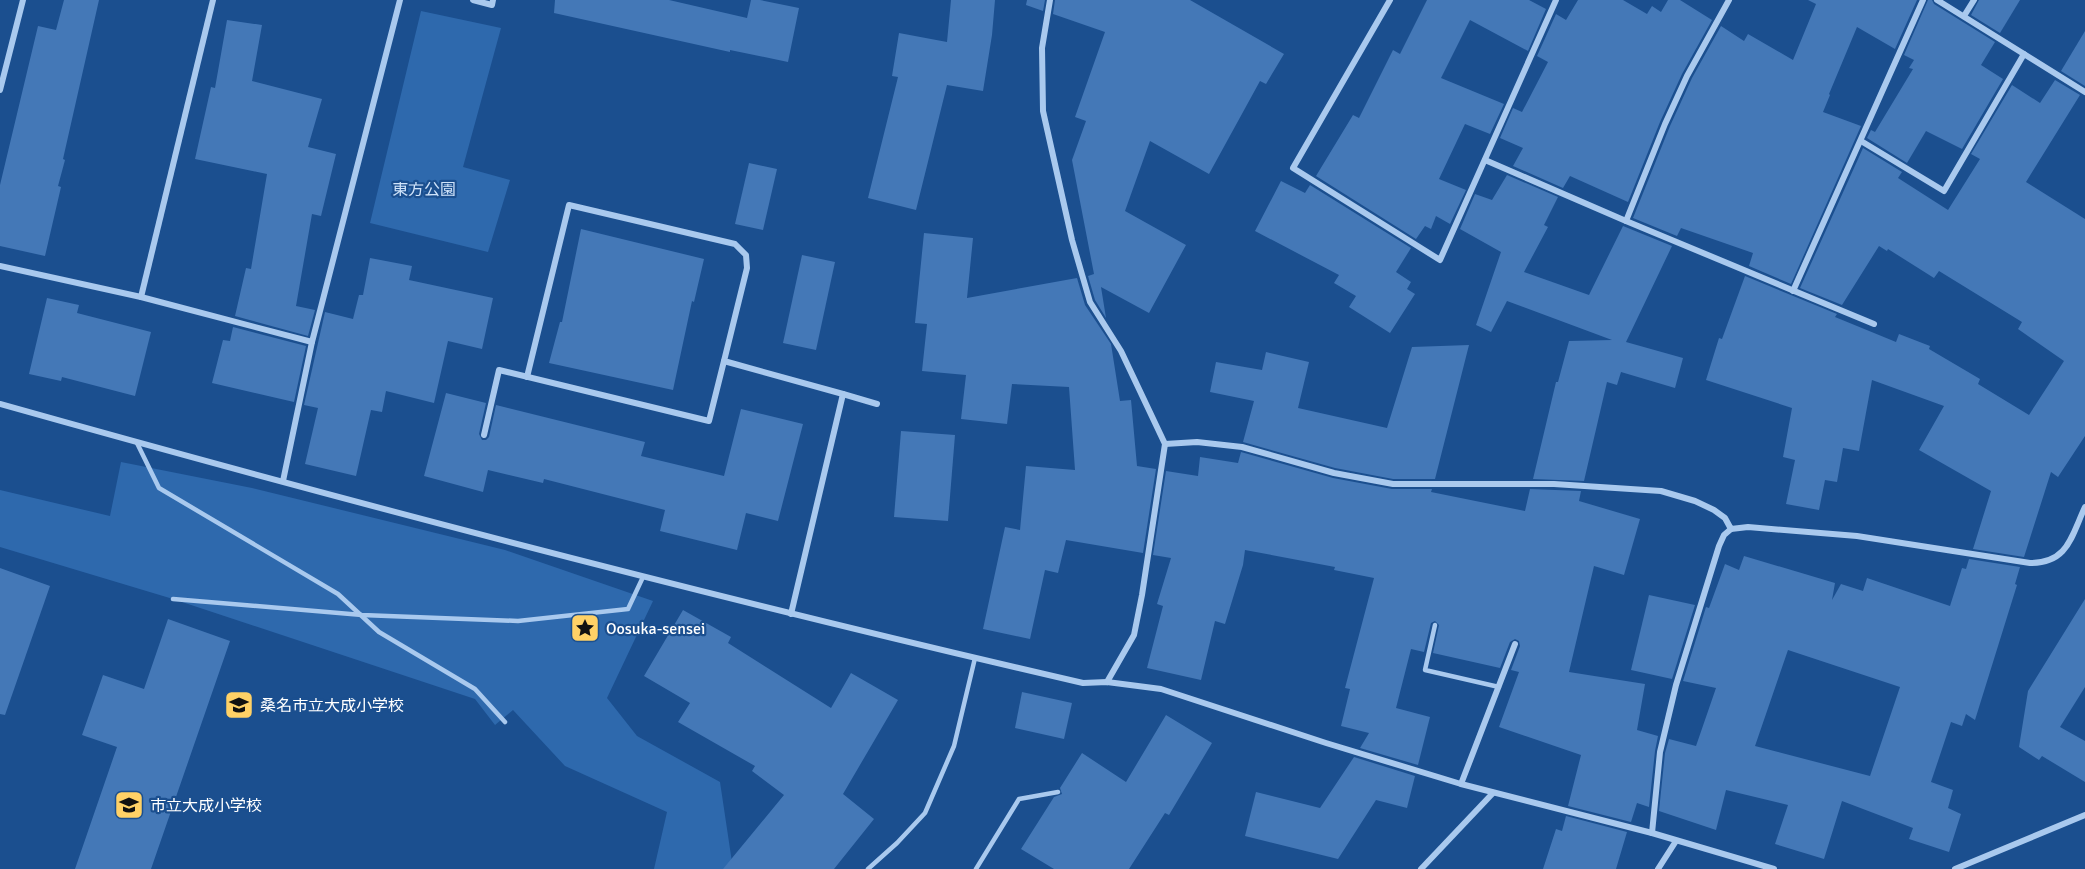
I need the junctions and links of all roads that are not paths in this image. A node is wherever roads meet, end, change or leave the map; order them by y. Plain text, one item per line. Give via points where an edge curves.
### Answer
1 (24, 0) edge
2 (213, 0) edge
3 (400, 0) edge
4 (473, 0) edge
5 (493, 0) edge
6 (1050, 0) edge
7 (1390, 0) edge
8 (1556, 0) edge
9 (1729, 0) edge
10 (1923, 0) edge
11 (1937, 0) edge
12 (1974, 0) edge
13 (1964, 16) junction
14 (2024, 54) junction
15 (0, 90) edge
16 (2085, 92) edge
17 (1861, 141) junction
18 (1485, 160) junction
19 (1626, 221) junction
20 (0, 266) edge
21 (1793, 291) junction
22 (141, 297) junction
23 (1874, 324) dead end
24 (312, 342) junction
25 (724, 361) junction
26 (526, 377) junction
27 (843, 394) junction
28 (0, 404) edge
29 (877, 404) dead end
30 (484, 435) dead end
31 (137, 443) junction
32 (1165, 444) junction
33 (283, 481) junction
34 (2085, 507) edge
35 (1731, 529) junction
36 (643, 577) junction
37 (173, 599) dead end
38 (792, 614) junction
39 (362, 615) junction
40 (1435, 625) dead end
41 (1515, 644) dead end
42 (975, 658) junction
43 (1107, 681) junction
44 (1499, 687) junction
45 (505, 722) dead end
46 (1461, 784) junction
47 (1058, 792) dead end
48 (1492, 793) junction
49 (2085, 814) edge
50 (1652, 833) junction
51 (1676, 841) junction
52 (868, 869) edge
53 (976, 869) edge
54 (1421, 869) edge
55 (1658, 869) edge
56 (1774, 869) edge
57 (1955, 869) edge

1 - 15 street
2 - 22 street
3 - 24 street
4 - 5 street via 492,5
6 - 32 street via 1042,48 1043,111 1072,240 1090,302 1120,351
7 - 18 street via 1293,168 1440,260
8 - 18 street
9 - 19 street via 1687,76
10 - 17 street
11 - 13 street
12 - 13 street
13 - 14 street
14 - 16 street
14 - 17 street via 1944,191
17 - 21 street
18 - 19 street
19 - 21 street
20 - 22 street
21 - 23 street
22 - 24 street
24 - 33 street
25 - 26 street via 709,421
25 - 26 street via 747,268 746,255 735,244 569,205
25 - 27 street
26 - 30 street via 499,370
27 - 29 street
27 - 38 street
28 - 31 street
31 - 33 street
31 - 39 lane via 159,488 338,594
32 - 35 street via 1197,442 1242,447 1394,484 1554,484 1661,491 1714,510
32 - 43 street via 1134,635
33 - 36 street
34 - 35 street via 2066,548 2045,562 1857,536
35 - 50 street via 1719,546 1676,685 1660,752
36 - 38 street
36 - 39 lane via 628,609 518,621
37 - 39 lane
38 - 42 street
39 - 45 lane via 379,632 475,689
40 - 44 lane via 1425,670
41 - 44 street
42 - 43 street via 1083,683
42 - 52 lane via 954,746 925,813
43 - 46 street via 1161,688
44 - 46 street
46 - 48 street
47 - 53 lane via 1019,800
48 - 50 street
48 - 54 street
49 - 57 street
50 - 51 street
51 - 55 street
51 - 56 street

